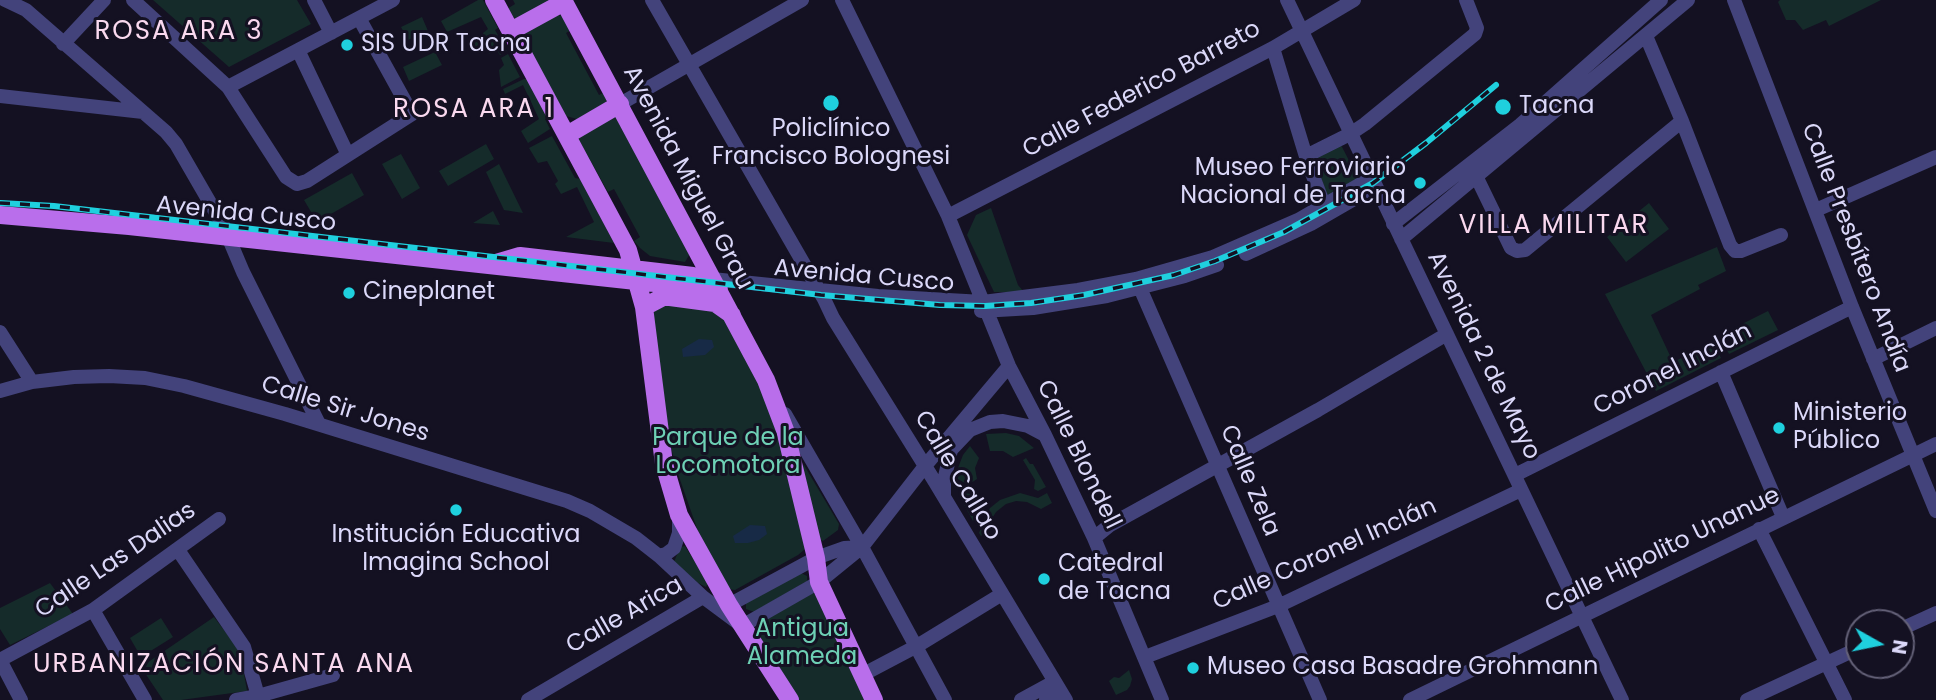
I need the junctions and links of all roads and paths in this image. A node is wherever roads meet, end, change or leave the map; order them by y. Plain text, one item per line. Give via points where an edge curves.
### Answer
1 (5, 0) edge
2 (104, 0) edge
3 (133, 0) edge
4 (314, 0) edge
5 (393, 0) edge
6 (494, 0) edge
7 (652, 0) edge
8 (802, 0) edge
9 (842, 0) edge
10 (1287, 0) edge
11 (1354, 0) edge
12 (1466, 0) edge
13 (1661, 0) edge
14 (1688, 0) edge
15 (1734, 0) edge
16 (564, 1) edge
17 (777, 6) edge
18 (359, 18) junction
19 (511, 31) junction
20 (1301, 31) junction
21 (331, 33) junction
22 (1646, 36) junction
23 (63, 44) junction
24 (1273, 48) junction
25 (298, 50) junction
26 (688, 64) junction
27 (228, 87) junction
28 (0, 96) edge
29 (620, 104) junction
30 (143, 112) junction
31 (1682, 121) junction
32 (1350, 134) junction
33 (567, 135) junction
34 (348, 155) junction
35 (1306, 156) junction
36 (1936, 158) edge
37 (1477, 178) junction
38 (1373, 183) junction
39 (1816, 210) junction
40 (1326, 211) junction
41 (0, 215) edge
42 (948, 216) junction
43 (1393, 224) junction
44 (1781, 235) dead end
45 (228, 237) junction
46 (1401, 239) junction
47 (628, 250) junction
48 (699, 252) junction
49 (636, 276) junction
50 (716, 284) junction
51 (1138, 284) junction
52 (822, 295) junction
53 (644, 307) junction
54 (985, 307) junction
55 (1852, 307) junction
56 (732, 315) junction
57 (1936, 328) edge
58 (0, 332) edge
59 (1447, 334) junction
60 (1873, 359) junction
61 (1009, 366) junction
62 (1721, 372) junction
63 (766, 380) junction
64 (32, 382) junction
65 (0, 391) edge
66 (319, 424) junction
67 (1045, 435) junction
68 (1936, 444) edge
69 (1912, 455) junction
70 (925, 466) junction
71 (1217, 466) junction
72 (1515, 475) junction
73 (1521, 489) junction
74 (944, 499) junction
75 (1936, 511) edge
76 (679, 515) junction
77 (1783, 517) junction
78 (219, 519) dead end
79 (1759, 529) junction
80 (1094, 538) junction
81 (862, 547) junction
82 (178, 550) junction
83 (659, 556) junction
84 (816, 558) junction
85 (819, 582) junction
86 (1002, 594) junction
87 (703, 597) junction
88 (729, 605) junction
89 (1278, 606) junction
90 (93, 610) junction
91 (1936, 613) edge
92 (1582, 616) junction
93 (1915, 623) edge
94 (742, 626) junction
95 (917, 646) junction
96 (1845, 655) edge
97 (1145, 657) junction
98 (0, 660) edge
99 (1827, 663) junction
100 (333, 675) dead end
101 (862, 676) junction
102 (1060, 691) edge
103 (258, 696) junction
104 (22, 700) edge
105 (145, 700) edge
106 (236, 700) edge
107 (528, 700) edge
108 (790, 700) edge
109 (874, 700) edge
110 (945, 700) edge
111 (1021, 700) edge
112 (1046, 700) edge
113 (1162, 700) edge
114 (1320, 700) edge
115 (1410, 700) edge
116 (1622, 700) edge
117 (1747, 700) edge
118 (1845, 700) edge

1 - 23 street via 26,10
2 - 23 street
3 - 27 street
4 - 21 street
5 - 18 street
6 - 19 main road
7 - 26 street, Calle Callao
8 - 17 street
9 - 42 street, Calle Blondell
10 - 20 street, Avenida 2 de Mayo
11 - 20 street, Calle Federico Barreto
12 - 32 street via 1475,34
13 - 43 street via 1520,125
14 - 22 street
15 - 39 street, Calle Presbítero Andía
16 - 19 main road
16 - 29 main road, Avenida Miguel Grau
17 - 26 street
18 - 21 street
18 - 34 street via 412,114
19 - 33 main road
20 - 24 street, Calle Federico Barreto
20 - 32 street, Avenida 2 de Mayo
21 - 25 street
22 - 31 street
22 - 37 street
23 - 30 street
24 - 35 street
24 - 42 street, Calle Federico Barreto
25 - 27 street
25 - 34 street
26 - 29 street
26 - 52 street, Calle Callao
27 - 34 street via 286,177 297,184
28 - 30 street
29 - 33 main road
29 - 48 main road, Avenida Miguel Grau
30 - 45 street via 176,144
31 - 37 street via 1525,250 1511,248
31 - 44 street via 1735,251
32 - 35 street
32 - 38 street, Avenida 2 de Mayo
33 - 47 main road
35 - 40 street
36 - 39 street
37 - 46 street
38 - 40 street, Avenida Cusco
38 - 43 street, Avenida 2 de Mayo
39 - 55 street, Calle Presbítero Andía
40 - 51 street, Avenida Cusco
41 - 45 main road, Avenida Cusco
42 - 54 street, Calle Blondell
43 - 46 street, Avenida 2 de Mayo
45 - 49 main road, Avenida Cusco via 486,266
45 - 66 street
46 - 59 street, Avenida 2 de Mayo
47 - 48 main road via 645,258 688,265
47 - 49 main road
48 - 50 main road, Avenida Miguel Grau
49 - 50 main road, Avenida Cusco
49 - 53 main road
50 - 52 street, Avenida Cusco
50 - 56 main road, Avenida Miguel Grau
51 - 54 street, Avenida Cusco via 1077,302
51 - 71 street, Calle Zela
52 - 54 street, Avenida Cusco
52 - 70 street, Calle Callao
53 - 56 main road via 670,297 715,303
53 - 76 main road via 664,464
54 - 61 street, Calle Blondell
55 - 60 street, Calle Presbítero Andía
55 - 62 street, Coronel Inclán
56 - 63 main road, Avenida Miguel Grau
57 - 60 street
58 - 64 street
59 - 71 street
59 - 72 street, Avenida 2 de Mayo
60 - 69 street, Calle Presbítero Andía
61 - 67 street, Calle Blondell
61 - 70 street
62 - 72 street, Coronel Inclán
62 - 77 street
63 - 81 street, Avenida Miguel Grau
63 - 84 main road, Avenida Miguel Grau via 785,430
64 - 65 street, Calle Sir Jones
64 - 66 street, Calle Sir Jones via 145,378
66 - 83 street, Calle Sir Jones via 567,501 616,525
67 - 74 street via 1003,421 970,430 951,450
67 - 80 street, Calle Blondell
68 - 69 street, Calle Hipolito Unanue
69 - 75 street, Calle Presbítero Andía
69 - 77 street, Calle Hipolito Unanue
70 - 74 street, Calle Callao
70 - 81 street
71 - 80 street
71 - 89 street, Calle Zela
72 - 73 street, Avenida 2 de Mayo
73 - 89 street, Calle Coronel Inclán
73 - 92 street, Avenida 2 de Mayo
74 - 86 street, Calle Callao
76 - 83 street via 674,548
76 - 88 main road
77 - 79 street, Calle Hipolito Unanue
78 - 82 street, Calle Las Dalias
79 - 92 street, Calle Hipolito Unanue
79 - 99 street
80 - 97 street, Calle Blondell
81 - 84 street
81 - 85 street
81 - 95 street, Avenida Miguel Grau
82 - 90 street, Calle Las Dalias
82 - 103 street via 244,647
83 - 87 street, Calle Sir Jones
84 - 85 main road, Avenida Miguel Grau
84 - 88 street
85 - 94 street
85 - 101 main road, Avenida Miguel Grau
86 - 95 street
86 - 102 street, Calle Callao
87 - 88 street
87 - 94 street, Calle Arica
87 - 107 street, Calle Arica
88 - 94 main road
89 - 97 street, Calle Coronel Inclán
89 - 114 street, Calle Zela
90 - 98 street, Calle Las Dalias
90 - 105 street
91 - 93 street
92 - 115 street, Calle Hipolito Unanue
92 - 116 street, Avenida 2 de Mayo
94 - 108 main road
95 - 101 street
95 - 110 street, Avenida Miguel Grau
96 - 99 street
97 - 113 street, Calle Blondell
98 - 104 street
99 - 117 street
99 - 118 street
100 - 103 street
101 - 109 main road, Avenida Miguel Grau
102 - 111 street
102 - 112 street
103 - 106 street

